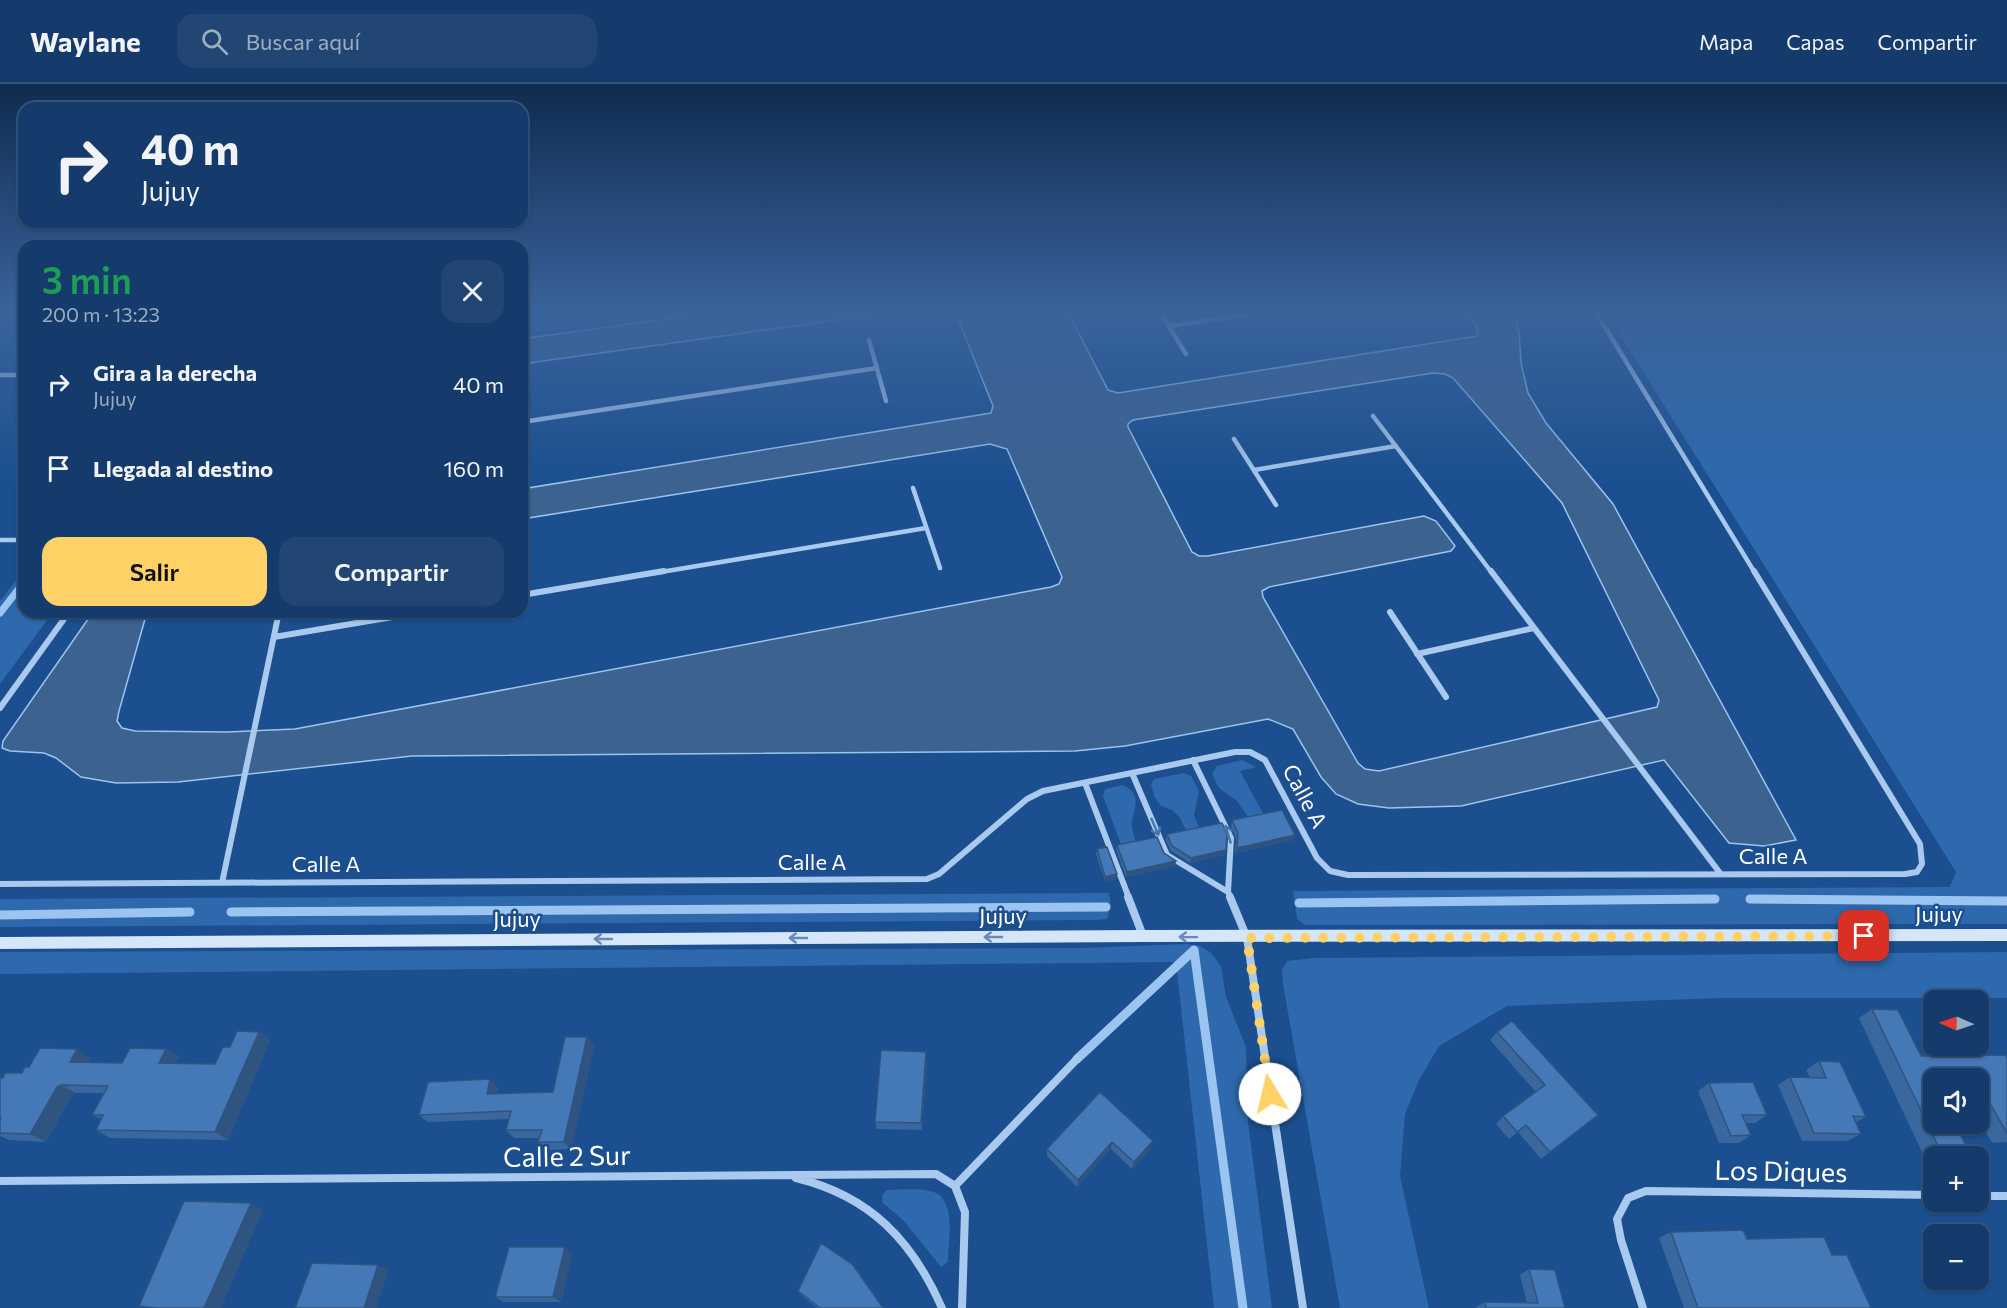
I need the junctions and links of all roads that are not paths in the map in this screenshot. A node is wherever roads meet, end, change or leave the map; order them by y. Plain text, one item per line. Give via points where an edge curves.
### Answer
1 (856, 371) edge
2 (878, 371) edge
3 (1632, 371) edge
4 (0, 375) edge
5 (18, 375) edge
6 (886, 401) dead end
7 (1373, 416) dead end
8 (528, 421) edge
9 (1234, 439) dead end
10 (1396, 446) junction
11 (1254, 470) junction
12 (913, 488) dead end
13 (1276, 505) dead end
14 (926, 528) junction
15 (0, 540) edge
16 (18, 540) edge
17 (940, 568) dead end
18 (528, 594) edge
19 (1390, 612) dead end
20 (65, 618) edge
21 (278, 618) edge
22 (386, 618) edge
23 (1534, 628) junction
24 (274, 637) junction
25 (1417, 654) junction
26 (1446, 697) dead end
27 (0, 708) edge
28 (1193, 760) junction
29 (1132, 773) junction
30 (1085, 783) junction
31 (1720, 873) junction
32 (222, 883) junction
33 (0, 884) edge
34 (1228, 892) junction
35 (2007, 935) edge
36 (1143, 936) junction
37 (1247, 938) junction
38 (0, 943) edge
39 (1077, 1059) dead end
40 (787, 1176) junction
41 (0, 1181) edge
42 (955, 1186) junction
43 (1923, 1195) edge
44 (1989, 1196) edge
45 (2007, 1196) edge
46 (942, 1308) edge
47 (963, 1308) edge
48 (1303, 1308) edge
49 (1643, 1308) edge

1 - 8 street
2 - 6 street
3 - 31 street, Calle A via 1920,844 1923,855 1917,872 1905,874
4 - 5 street
7 - 10 street
9 - 11 street
10 - 11 street
10 - 23 street
11 - 13 street
12 - 14 street
14 - 17 street
14 - 18 street
15 - 16 street
19 - 25 street
20 - 27 street
21 - 24 street
22 - 24 street
23 - 25 street
23 - 31 street
24 - 32 street
25 - 26 street
28 - 29 street, Calle A
28 - 31 street, Calle A via 1234,752 1250,752 1265,760 1317,858 1330,871
34 -> 28 street via 1231,838
29 - 30 street, Calle A
29 -> 34 street via 1167,855
30 - 32 street, Calle A via 1043,791 1027,800 939,874 927,879
30 - 36 street
32 - 33 street, Calle A
34 - 37 street
35 - 37 street, Jujuy
37 -> 36 street, Jujuy
36 -> 38 street, Jujuy
37 - 48 street
39 - 42 street
40 - 41 street, Calle 2 Sur
40 - 42 street, Calle 2 Sur via 936,1174
40 - 46 street via 830,1187 869,1208 903,1240 931,1281
42 - 47 street via 965,1212
43 - 49 street, Los Diques via 1646,1191 1629,1198 1617,1219
44 - 45 street

